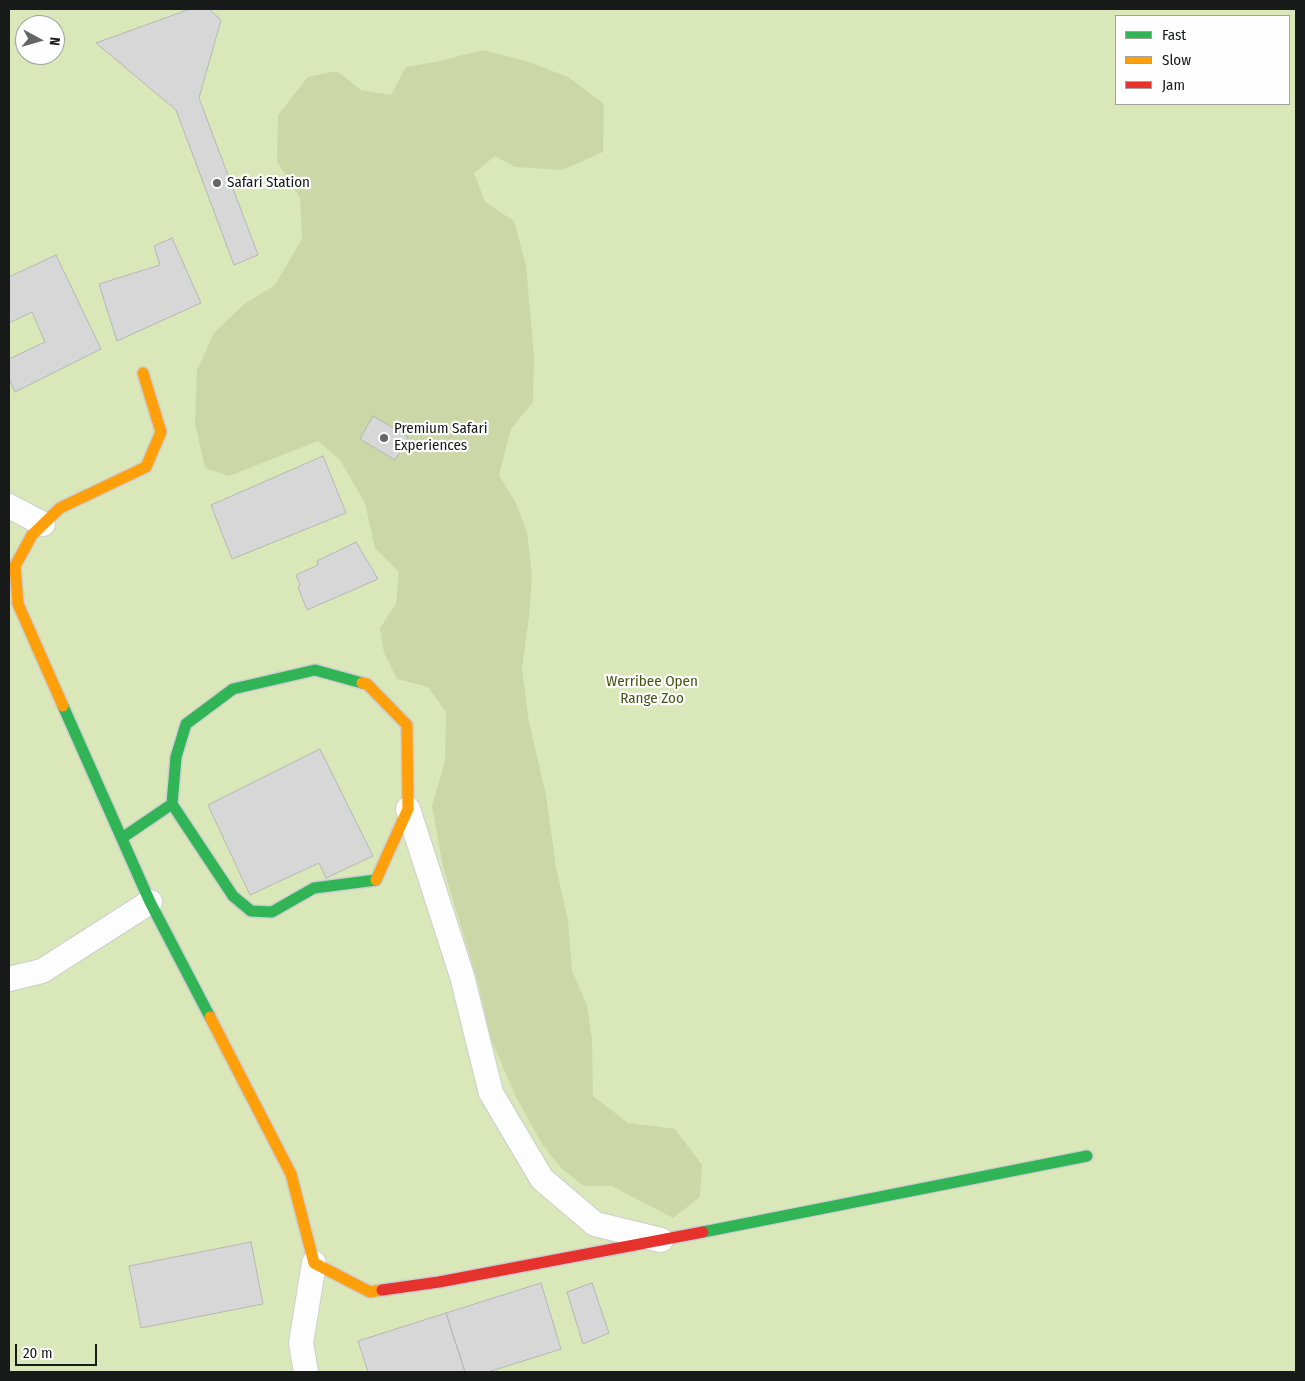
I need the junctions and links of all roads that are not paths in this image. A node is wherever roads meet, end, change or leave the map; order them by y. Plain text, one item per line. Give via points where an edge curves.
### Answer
1 (143, 372) dead end
2 (9, 506) edge
3 (43, 524) junction
4 (172, 804) junction
5 (408, 809) junction
6 (122, 838) junction
7 (150, 902) junction
8 (9, 979) edge
9 (1086, 1156) dead end
10 (662, 1240) junction
11 (314, 1263) junction
12 (306, 1372) edge

1 - 3 street via 161,432 146,467 60,508
2 - 3 street
3 - 6 street via 32,535 15,566 18,604
4 - 5 street via 233,896 251,911 272,912 314,888 377,880
4 - 5 street via 176,757 186,724 233,689 315,670 367,684 407,725
4 - 6 street
5 - 10 street via 462,976 491,1093 542,1179 596,1224
6 - 7 street
7 - 8 street via 42,971
7 - 11 street via 291,1174
9 - 10 street
10 - 11 street via 370,1292
11 - 12 street via 301,1342

